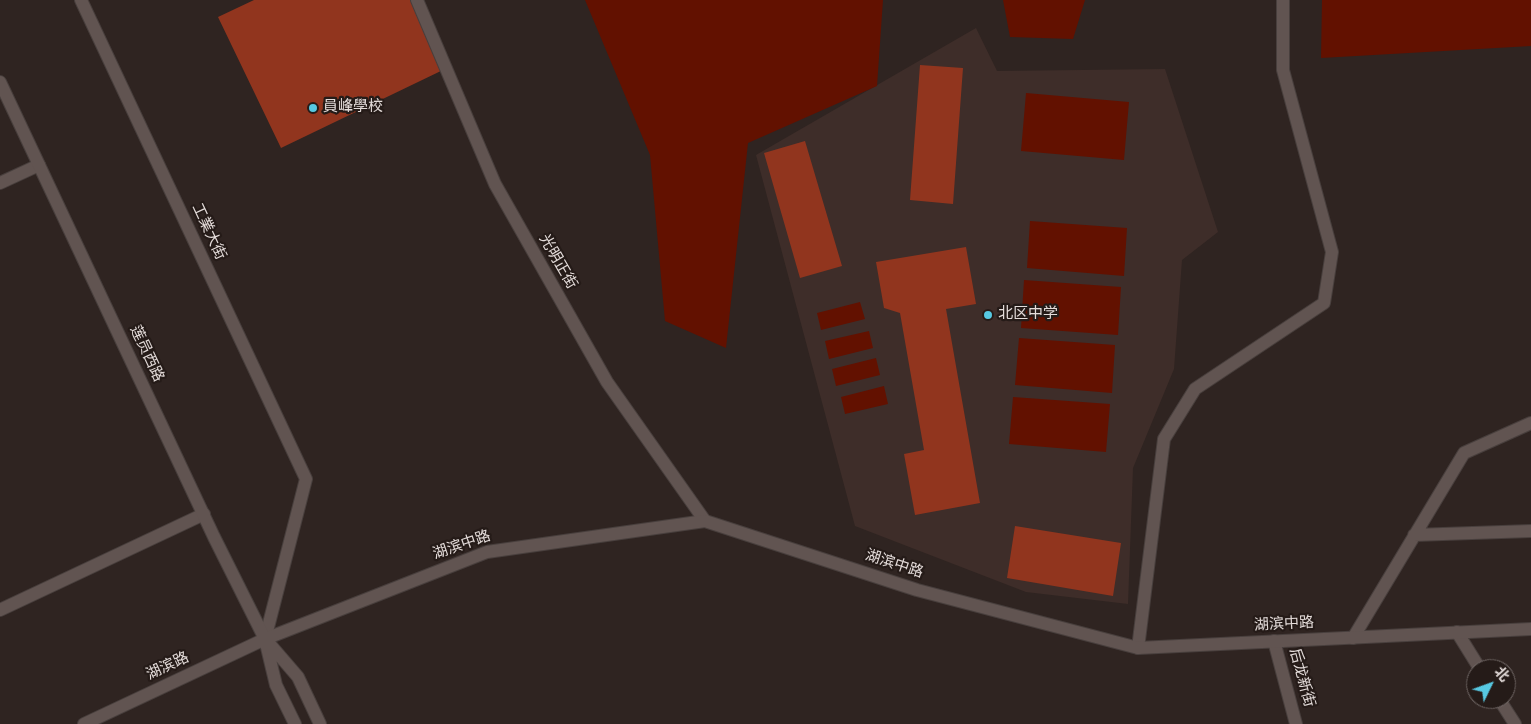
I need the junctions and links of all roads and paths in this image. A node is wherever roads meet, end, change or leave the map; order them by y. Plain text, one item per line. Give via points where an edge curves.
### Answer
1 (81, 0) edge
2 (417, 0) edge
3 (1283, 0) edge
4 (0, 82) edge
5 (39, 165) junction
6 (0, 183) edge
7 (1531, 423) edge
8 (204, 514) junction
9 (705, 521) junction
10 (1531, 531) edge
11 (1414, 535) junction
12 (0, 610) edge
13 (1531, 628) edge
14 (1457, 632) junction
15 (1353, 638) junction
16 (265, 639) junction
17 (1274, 641) junction
18 (1138, 648) junction
19 (1474, 659) edge
20 (1505, 709) edge
21 (84, 724) edge
22 (294, 724) edge
23 (320, 724) edge
24 (1296, 724) edge
25 (1515, 724) edge

1 - 16 street, 工業大街 via 306,479
2 - 9 street, 光明正街 via 495,184 607,382
3 - 18 street via 1282,70 1332,252 1324,303 1196,389 1164,439
4 - 5 street, 莲员西路
5 - 6 street
5 - 8 street, 莲员西路
7 - 11 street via 1464,452
8 - 12 street
8 - 16 street, 莲员西路
9 - 16 street, 湖滨中路 via 487,552
9 - 18 street, 湖滨中路 via 917,590
10 - 11 street
11 - 15 street
13 - 14 street, 湖滨中路
14 - 15 street, 湖滨中路
14 - 19 street
15 - 17 street, 湖滨中路
16 - 21 street, 湖滨路
16 - 22 street via 276,685
16 - 23 street via 298,678
17 - 18 street, 湖滨中路
17 - 24 street, 后龙新街
20 - 25 street

